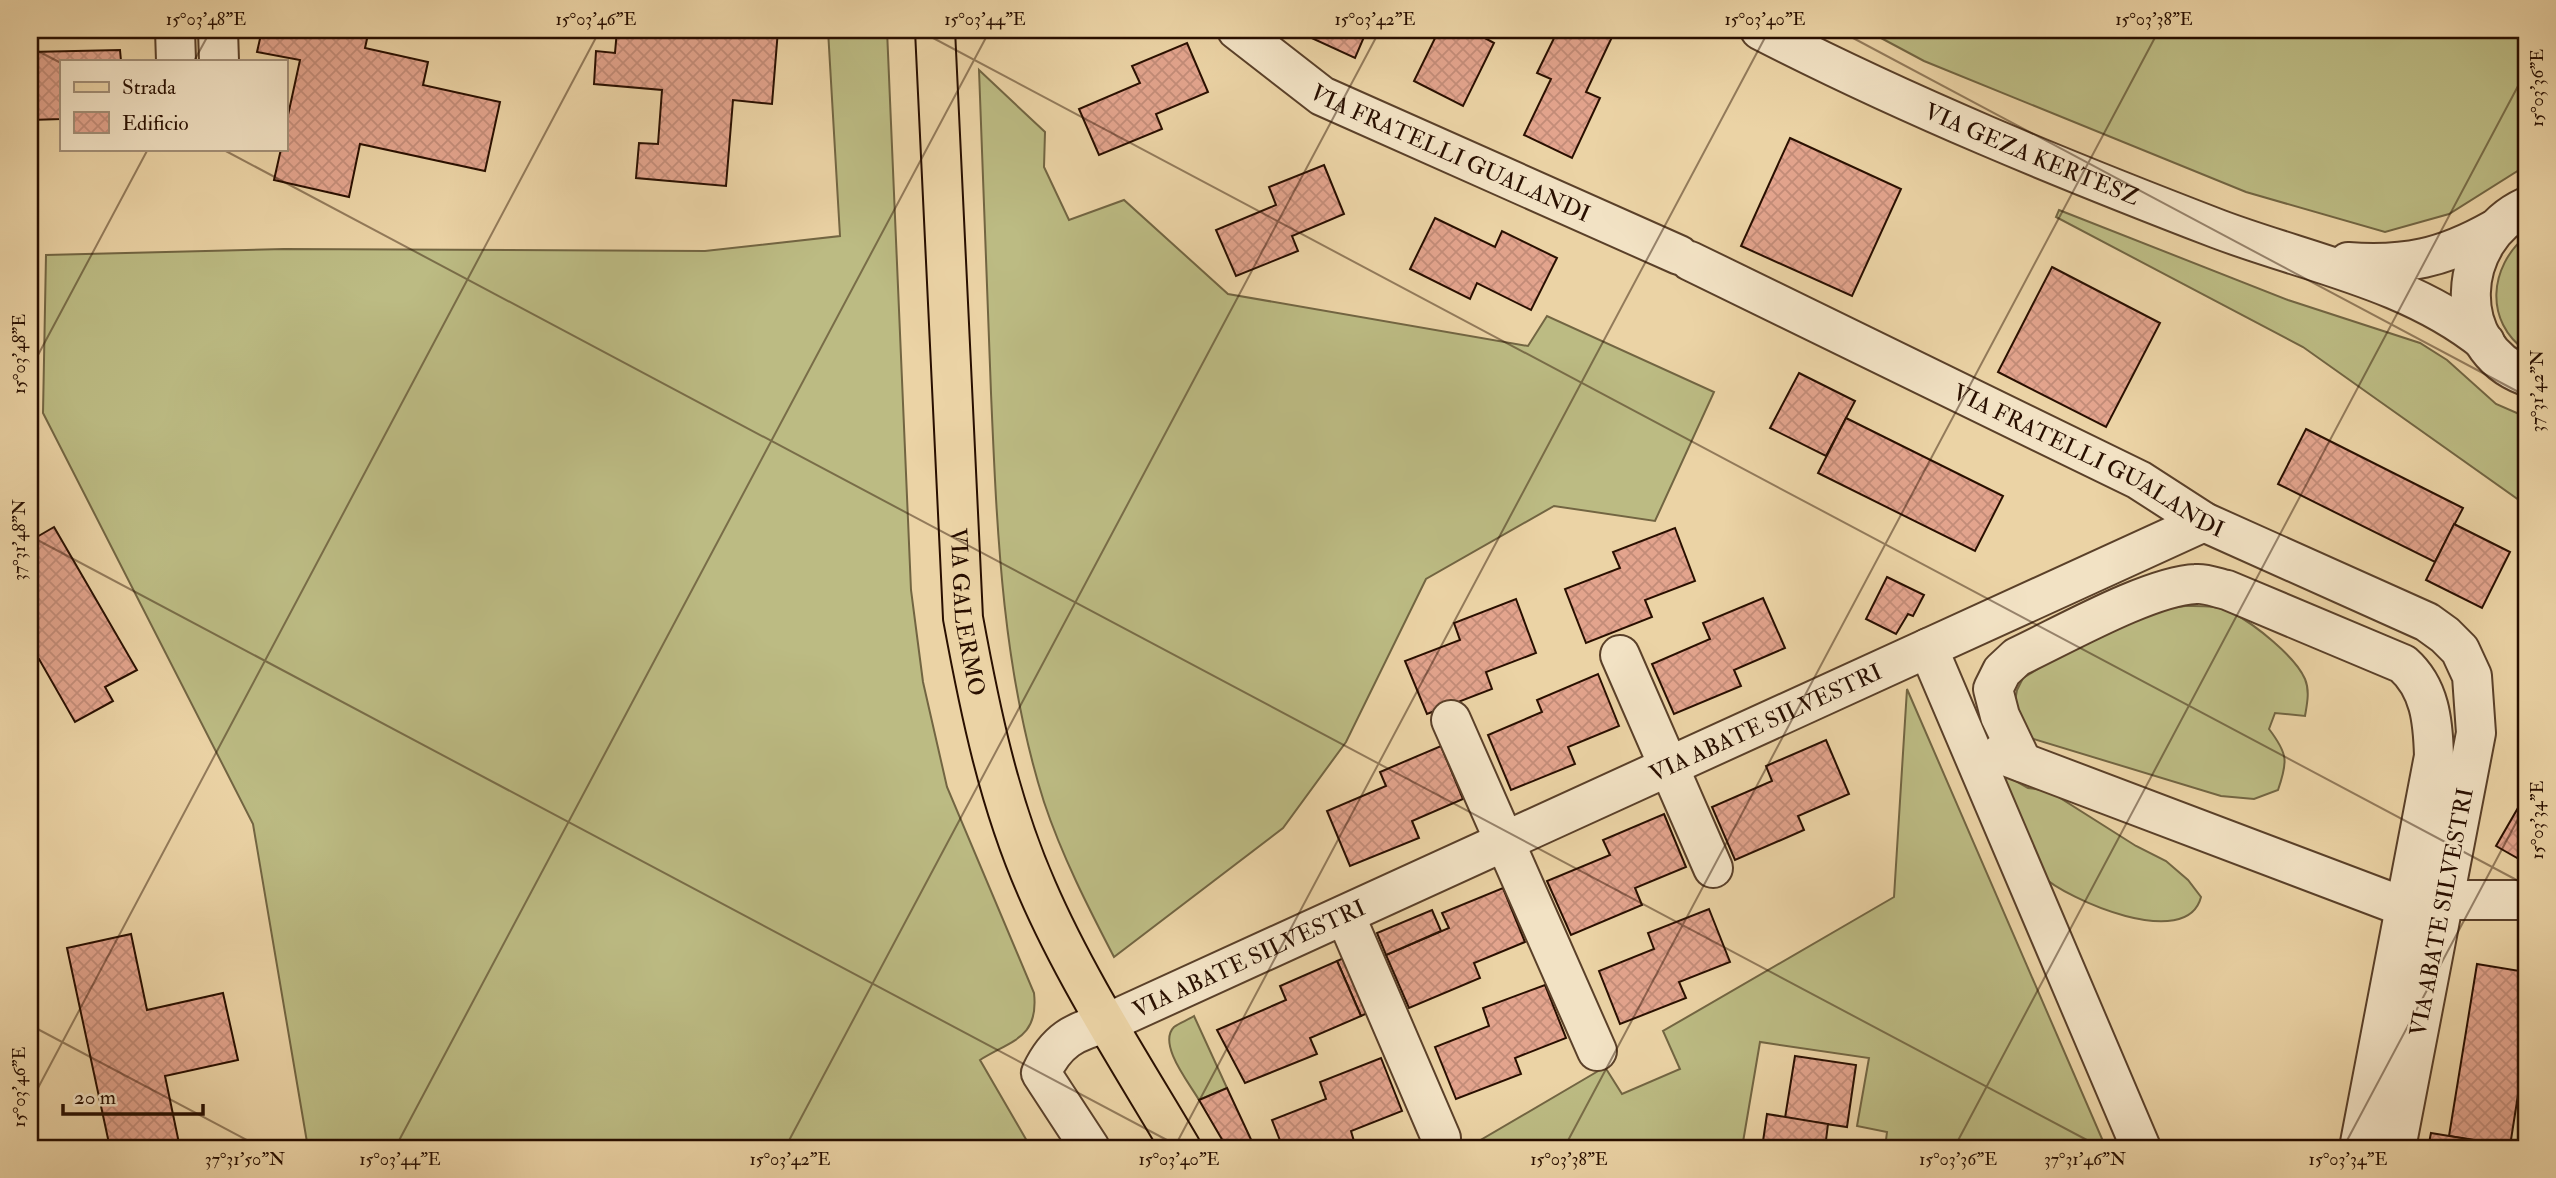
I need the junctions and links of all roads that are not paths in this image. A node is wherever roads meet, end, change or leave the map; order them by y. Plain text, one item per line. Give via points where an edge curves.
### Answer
1 (175, 30) edge
2 (218, 30) edge
3 (935, 30) edge
4 (1237, 30) edge
5 (1760, 30) edge
6 (176, 60) edge
7 (219, 60) edge
8 (2514, 213) edge
9 (2312, 260) junction
10 (2485, 342) junction
11 (2526, 376) edge
12 (2204, 522) junction
13 (1928, 649) junction
14 (1620, 656) dead end
15 (2472, 676) joint
16 (1451, 720) dead end
17 (1968, 742) junction
18 (2022, 762) junction
19 (1668, 767) junction
20 (1504, 842) junction
21 (1713, 868) dead end
22 (2526, 900) edge
23 (2429, 909) junction
24 (1345, 915) junction
25 (1107, 1023) junction
26 (1597, 1051) dead end
27 (1441, 1138) dead end
28 (1090, 1148) edge
29 (1181, 1148) edge
30 (2141, 1148) edge
31 (2359, 1148) edge
32 (2396, 1148) edge

1 - 6 street
2 - 7 street
3 - 25 main road, VIA GALERMO via 963,618 980,707 1013,824 1037,889
4 - 12 street, VIA FRATELLI GUALANDI via 1322,96 1684,258 2139,480
5 - 9 street, VIA GEZA KERTESZ via 1913,106 2218,229
8 - 9 street via 2450,251 2421,260 2388,265
8 - 10 street via 2480,250 2472,272 2474,320
9 - 10 street via 2427,304 2454,317
10 - 11 street via 2501,361
12 - 13 street, VIA ABATE SILVESTRI
12 - 15 street, VIA FRATELLI GUALANDI via 2427,622 2460,650
13 - 17 street
13 - 19 street, VIA ABATE SILVESTRI
14 - 19 street
15 - 23 street, VIA ABATE SILVESTRI via 2476,733
16 - 20 street
17 - 18 street
17 - 30 street
18 - 23 street
18 - 23 street via 1993,689 2002,671 2017,657 2151,594 2198,583 2227,590 2403,664 2417,676 2433,727
19 - 20 street, VIA ABATE SILVESTRI
19 - 21 street
20 - 24 street, VIA ABATE SILVESTRI
20 - 26 street
22 - 23 street
23 - 31 street
23 - 32 street, VIA ABATE SILVESTRI
24 - 25 street, VIA ABATE SILVESTRI
24 - 27 street
25 - 28 street, VIA ABATE SILVESTRI via 1077,1030 1048,1058 1041,1073
25 - 29 main road, VIA GALERMO

